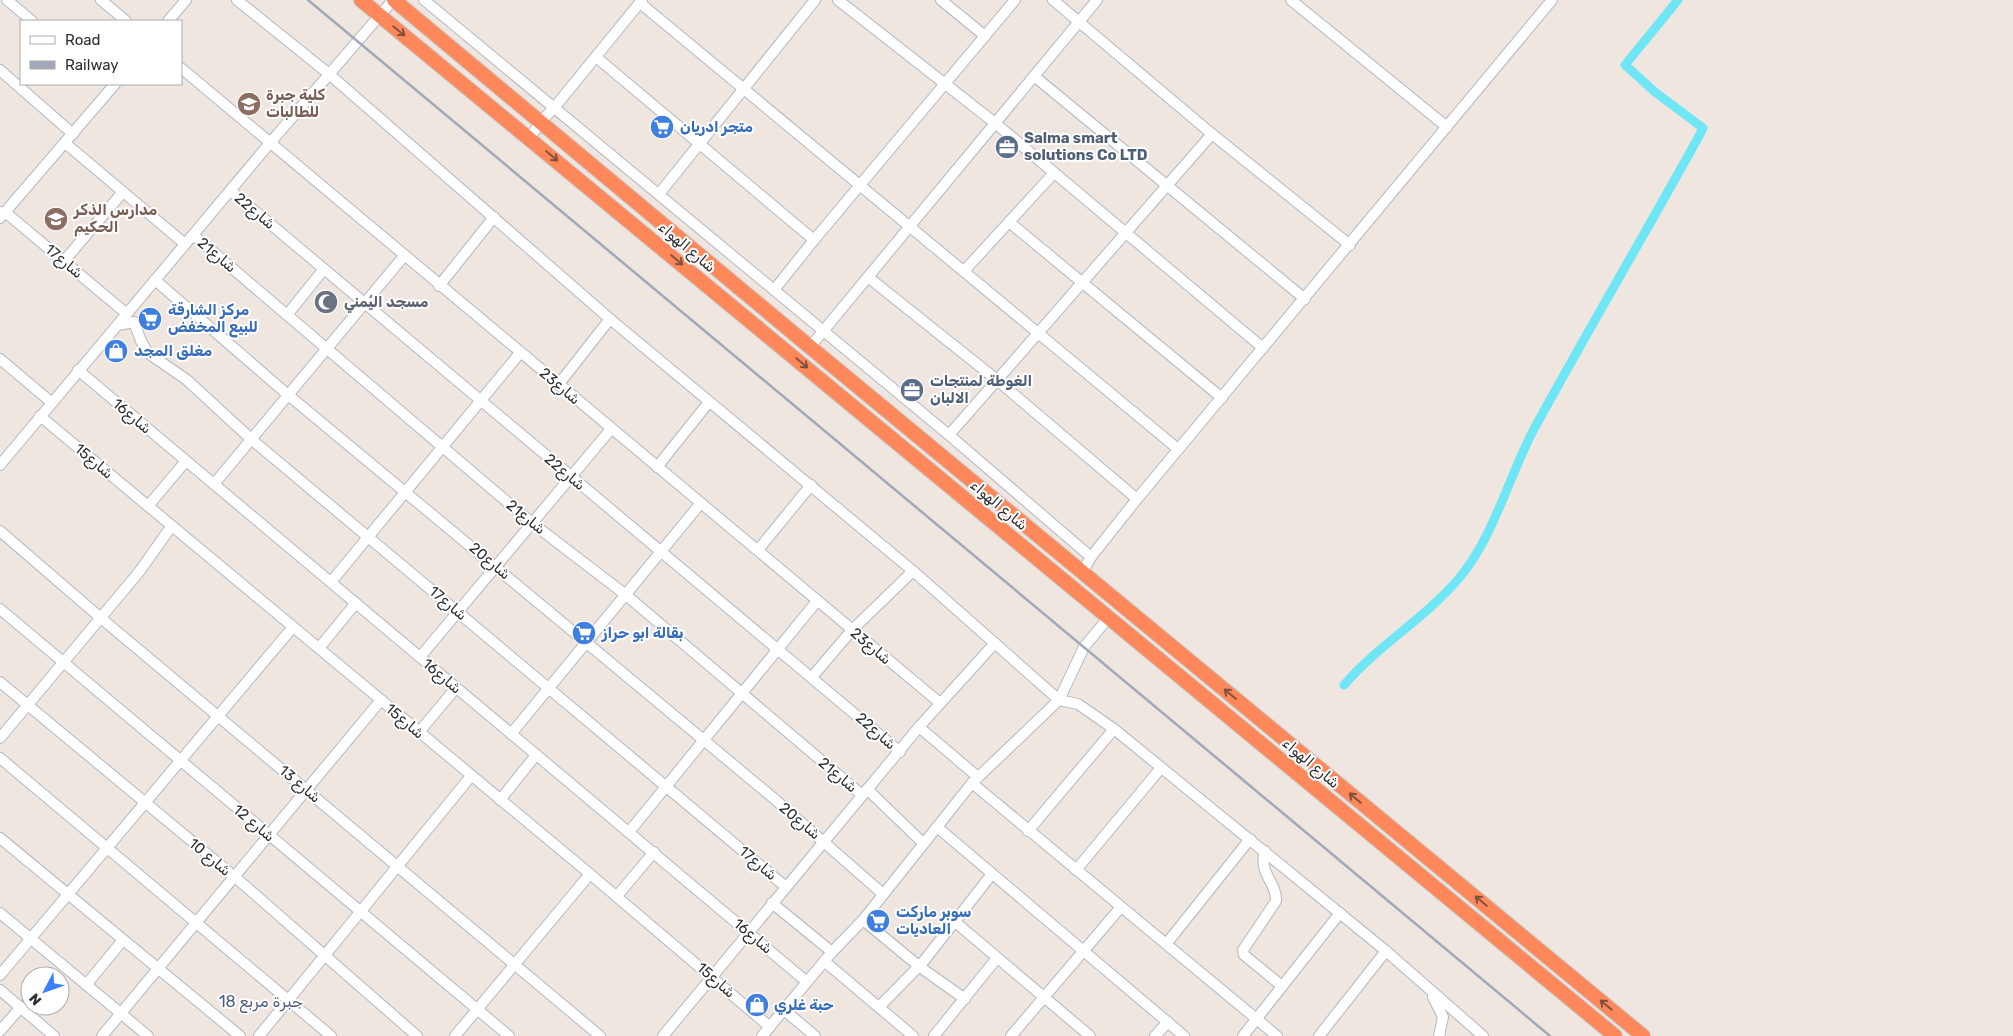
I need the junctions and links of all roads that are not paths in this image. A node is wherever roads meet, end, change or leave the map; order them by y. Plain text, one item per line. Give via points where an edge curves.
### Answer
1 (6, 0) edge
2 (101, 0) edge
3 (186, 0) edge
4 (237, 0) edge
5 (361, 0) edge
6 (394, 0) edge
7 (424, 0) edge
8 (815, 0) edge
9 (838, 0) edge
10 (942, 0) edge
11 (1016, 0) edge
12 (1053, 0) edge
13 (1097, 0) edge
14 (1291, 0) edge
15 (641, 1) edge
16 (1548, 1) edge
17 (379, 15) junction
18 (31, 20) edge
19 (125, 20) edge
20 (169, 20) edge
21 (1079, 22) junction
22 (985, 36) junction
23 (596, 57) junction
24 (182, 69) edge
25 (0, 70) edge
26 (329, 74) junction
27 (1034, 76) junction
28 (945, 83) junction
29 (112, 85) edge
30 (743, 89) junction
31 (554, 108) junction
32 (541, 121) junction
33 (995, 124) junction
34 (1447, 127) junction
35 (73, 134) junction
36 (1212, 134) junction
37 (530, 138) junction
38 (270, 142) junction
39 (65, 143) junction
40 (700, 143) junction
41 (1054, 173) junction
42 (861, 186) junction
43 (1167, 186) junction
44 (231, 191) junction
45 (122, 193) junction
46 (659, 194) junction
47 (2, 214) edge
48 (494, 218) junction
49 (1009, 222) junction
50 (910, 227) junction
51 (1125, 234) junction
52 (193, 235) junction
53 (814, 240) junction
54 (185, 244) junction
55 (1350, 245) junction
56 (404, 256) junction
57 (64, 261) junction
58 (324, 269) junction
59 (964, 271) junction
60 (868, 277) junction
61 (155, 280) junction
62 (1082, 283) junction
63 (440, 286) junction
64 (774, 290) junction
65 (1305, 299) junction
66 (365, 304) junction
67 (127, 314) junction
68 (287, 315) junction
69 (610, 319) junction
70 (118, 325) junction
71 (824, 331) junction
72 (1038, 333) junction
73 (810, 347) junction
74 (327, 348) junction
75 (1263, 348) junction
76 (520, 353) junction
77 (0, 359) edge
78 (78, 370) junction
79 (997, 380) junction
80 (558, 384) junction
81 (287, 394) junction
82 (1222, 398) junction
83 (51, 402) junction
84 (481, 402) junction
85 (708, 402) junction
86 (40, 416) junction
87 (611, 429) junction
88 (949, 435) junction
89 (251, 439) junction
90 (444, 447) junction
91 (0, 448) edge
92 (1178, 449) junction
93 (9, 454) junction
94 (186, 461) junction
95 (0, 465) edge
96 (657, 467) junction
97 (570, 477) junction
98 (214, 484) junction
99 (811, 485) junction
100 (407, 492) junction
101 (1137, 499) junction
102 (700, 504) junction
103 (148, 506) junction
104 (532, 523) junction
105 (171, 527) junction
106 (0, 531) edge
107 (368, 537) junction
108 (758, 550) junction
109 (661, 551) junction
110 (1091, 557) junction
111 (496, 566) junction
112 (913, 571) junction
113 (1083, 571) junction
114 (331, 582) junction
115 (626, 595) junction
116 (818, 601) junction
117 (356, 603) junction
118 (0, 609) edge
119 (458, 611) junction
120 (1108, 618) junction
121 (102, 619) junction
122 (293, 627) junction
123 (852, 630) junction
124 (587, 643) junction
125 (995, 643) junction
126 (319, 648) junction
127 (778, 649) junction
128 (420, 657) junction
129 (64, 662) junction
130 (812, 677) junction
131 (0, 682) edge
132 (456, 688) junction
133 (548, 688) junction
134 (742, 694) junction
135 (381, 700) junction
136 (1060, 700) junction
137 (940, 703) junction
138 (28, 705) junction
139 (218, 716) junction
140 (919, 727) junction
141 (1114, 729) junction
142 (419, 732) junction
143 (511, 734) junction
144 (0, 738) edge
145 (704, 740) junction
146 (900, 752) junction
147 (536, 755) junction
148 (0, 758) edge
149 (180, 761) junction
150 (1161, 768) junction
151 (471, 776) junction
152 (975, 780) junction
153 (668, 786) junction
154 (306, 789) junction
155 (865, 792) junction
156 (500, 800) junction
157 (145, 803) junction
158 (936, 827) junction
159 (1028, 830) junction
160 (629, 832) junction
161 (269, 835) junction
162 (0, 838) edge
163 (1250, 839) junction
164 (824, 841) junction
165 (923, 843) junction
166 (107, 848) junction
167 (1265, 851) junction
168 (654, 852) junction
169 (397, 866) junction
170 (1076, 870) junction
171 (590, 874) junction
172 (992, 874) junction
173 (235, 877) junction
174 (786, 887) junction
175 (69, 894) junction
176 (883, 894) junction
177 (617, 896) junction
178 (772, 903) junction
179 (1121, 907) junction
180 (360, 911) junction
181 (0, 913) edge
182 (1340, 913) junction
183 (863, 920) junction
184 (954, 921) junction
185 (198, 924) junction
186 (749, 932) junction
187 (30, 939) junction
188 (123, 940) junction
189 (1167, 943) junction
190 (1084, 950) junction
191 (1386, 951) junction
192 (832, 952) junction
193 (326, 955) junction
194 (997, 958) junction
195 (824, 961) junction
196 (514, 964) junction
197 (920, 965) junction
198 (160, 969) junction
199 (0, 975) edge
200 (712, 976) junction
201 (807, 982) junction
202 (86, 984) junction
203 (1282, 986) junction
204 (1427, 987) junction
205 (0, 990) edge
206 (1045, 997) junction
207 (965, 999) junction
208 (288, 1000) junction
209 (20, 1006) edge
210 (879, 1007) junction
211 (20, 1008) edge
212 (477, 1009) junction
213 (784, 1010) junction
214 (121, 1014) junction
215 (31, 1016) edge
216 (1256, 1019) junction
217 (1168, 1022) junction
218 (770, 1026) junction
219 (0, 1031) edge
220 (54, 1036) edge
221 (102, 1036) edge
222 (148, 1036) edge
223 (240, 1036) edge
224 (259, 1036) edge
225 (331, 1036) edge
226 (416, 1036) edge
227 (455, 1036) edge
228 (509, 1036) edge
229 (600, 1036) edge
230 (662, 1036) edge
231 (762, 1036) edge
232 (815, 1036) edge
233 (913, 1036) edge
234 (934, 1036) edge
235 (1011, 1036) edge
236 (1090, 1036) edge
237 (1155, 1036) edge
238 (1184, 1036) edge
239 (1243, 1036) edge
240 (1277, 1036) edge
241 (1319, 1036) edge
242 (1440, 1036) edge
243 (1483, 1036) edge
244 (1615, 1036) edge
245 (1644, 1036) edge

1 - 18 street
2 - 19 street
3 - 20 street
4 - 26 street
5 - 17 highway, شارع الهواء
6 - 17 street
6 - 32 highway, شارع الهواء
7 - 31 street
8 - 30 street
9 - 28 street
10 - 22 street
11 - 22 street
12 - 21 street
13 - 21 street
14 - 34 street
15 - 23 street
15 - 30 street
16 - 34 street
17 - 26 street
17 -> 37 highway, شارع الهواء
21 - 27 street
21 - 36 street
22 - 28 street
23 - 31 street
23 - 40 street
24 - 38 street, شارع23
25 - 35 street
26 - 38 street
26 - 48 street
27 - 33 street
27 - 43 street
28 - 33 street
28 - 42 street
29 - 35 street
30 - 40 street
30 - 42 street
31 - 32 street
31 - 46 street
32 - 37 street
32 - 73 highway, شارع الهواء
33 - 41 street
33 - 50 street
34 - 55 street
35 - 39 street
36 - 43 street
36 - 55 street
37 -> 120 highway, شارع الهواء
38 - 44 street
38 - 56 street, شارع23
39 - 45 street
39 - 47 street
40 - 46 street
40 - 53 street
41 - 49 street
41 - 51 street
42 - 50 street
42 - 53 street
43 - 51 street
43 - 65 street
44 - 52 street
44 - 58 street, شارع22
45 - 54 street
45 - 57 street
46 - 64 street
47 - 57 street, شارع17
48 - 63 street
48 - 69 street
49 - 59 street
49 - 62 street
50 - 59 street
50 - 60 street
51 - 62 street
51 - 75 street
52 - 54 street
52 - 68 street, شارع21
53 - 64 street
54 - 61 street
55 - 65 street
56 - 63 street, شارع23
56 - 66 street
57 - 67 street, شارع17
58 - 66 street, شارع22
58 - 68 street
59 - 72 street
60 - 71 street
60 - 79 street
61 - 67 street
61 - 81 street, شارع20
62 - 72 street
62 - 82 street
63 - 76 street, شارع23
64 - 71 street
65 - 75 street
66 - 74 street
66 - 84 street, شارع22
67 - 70 street
68 - 74 street, شارع21
69 - 80 street
69 - 85 street
70 - 78 street
70 - 89 street, شارع17 via 134,322 148,353 187,380
71 - 73 street
71 - 88 street
72 - 79 street
72 - 92 street
73 - 113 highway, شارع الهواء
74 - 81 street
74 - 90 street, شارع21
75 - 82 street
76 - 80 street, شارع23
76 - 84 street
77 - 83 street
78 - 83 street
78 - 94 street, شارع16
79 - 88 street
79 - 101 street
80 - 87 street, شارع23
81 - 89 street
81 - 100 street, شارع20
82 - 92 street
83 - 86 street
84 - 90 street
84 - 97 street, شارع22
85 - 96 street
85 - 99 street
86 - 93 street
86 - 103 street, شارع15
87 - 96 street, شارع23
87 - 97 street
88 - 110 street
89 - 98 street
89 - 107 street, شارع17
90 - 100 street
90 - 104 street, شارع21
91 - 93 street
92 - 101 street
93 - 95 street
94 - 98 street, شارع16
94 - 103 street
96 - 102 street, شارع23
97 - 104 street
97 - 109 street, شارع22
98 - 114 street, شارع16
99 - 108 street
99 - 112 street
100 - 107 street
100 - 111 street, شارع20
101 - 110 street
102 - 108 street, شارع23
102 - 109 street
103 - 105 street, شارع15
104 - 111 street
104 - 115 street, شارع21
105 - 121 street
105 - 122 street, شارع15
106 - 121 street, شارع 13
107 - 114 street
107 - 119 street, شارع17
108 - 116 street, شارع23
109 - 115 street
109 - 127 street, شارع22
110 - 113 street
111 - 119 street
111 - 124 street, شارع20
112 - 123 street
112 - 125 street
245 -> 113 highway, شارع الهواء
114 - 117 street, شارع16
115 - 124 street
115 - 134 street, شارع21
116 - 123 street, شارع23
116 - 127 street
117 - 126 street
117 - 128 street, شارع16
118 - 129 street, شارع 12
119 - 128 street
119 - 133 street, شارع17
120 - 136 street via 1084,648
120 - 244 highway, شارع الهواء
121 - 129 street
121 - 139 street, شارع 13
122 - 126 street, شارع15
122 - 139 street
123 - 130 street
123 - 137 street, شارع23
124 - 133 street
124 - 145 street, شارع20
125 - 136 street
125 - 137 street
126 - 135 street, شارع15
127 - 130 street, شارع22
127 - 134 street
128 - 132 street, شارع16
129 - 138 street
129 - 149 street, شارع 12
130 - 146 street, شارع22
131 - 138 street, شارع 10
132 - 142 street
132 - 143 street, شارع16
133 - 143 street
133 - 153 street, شارع17
134 - 145 street
134 - 155 street, شارع21
135 - 142 street, شارع15
135 - 154 street
136 - 141 street via 1078,704
136 - 152 street
137 - 140 street
138 - 144 street
138 - 157 street, شارع 10
139 - 149 street
139 - 154 street, شارع 13
140 - 146 street
140 - 152 street
141 - 150 street
141 - 159 street
142 - 151 street, شارع15
143 - 147 street, شارع16
145 - 153 street
145 - 164 street, شارع20
146 - 155 street
147 - 156 street
147 - 160 street, شارع16
148 - 166 street
149 - 157 street
149 - 161 street, شارع 12
150 - 163 street
150 - 170 street
151 - 156 street, شارع15
151 - 169 street
152 - 158 street
152 - 159 street
153 - 160 street
153 - 174 street, شارع17
154 - 161 street
154 - 169 street, شارع 13
155 - 164 street
155 - 165 street, شارع21
156 - 171 street, شارع15
157 - 166 street
157 - 173 street, شارع 10
158 - 165 street
158 - 172 street
159 - 170 street
160 - 168 street, شارع16
161 - 173 street
161 - 180 street, شارع 12
162 - 175 street
163 - 167 street
163 - 189 street
164 - 174 street
164 - 176 street, شارع20
165 - 176 street
166 - 175 street
166 - 185 street
167 - 182 street
167 - 203 street via 1263,866 1276,900 1243,950 1244,955
168 - 177 street
168 - 186 street, شارع16
169 - 180 street
169 - 196 street, شارع 13
170 - 179 street
171 - 177 street, شارع15
171 - 196 street
172 - 184 street
172 - 190 street
173 - 185 street
173 - 193 street, شارع 10
174 - 178 street
175 - 187 street
175 - 188 street
176 - 183 street
177 - 200 street, شارع15
178 - 186 street
178 - 192 street
179 - 189 street
179 - 190 street
180 - 193 street
180 - 212 street, شارع 12
181 - 187 street
182 - 191 street
182 - 203 street
183 - 192 street
183 - 197 street
184 - 194 street
184 - 197 street
185 - 198 street
185 - 208 street
186 - 200 street
186 - 201 street, شارع16
187 - 199 street
187 - 202 street
188 - 198 street
188 - 202 street
189 - 216 street
190 - 206 street
190 - 217 street
191 - 204 street
191 - 241 street
192 - 195 street
193 - 208 street
193 - 226 street, شارع 10
194 - 206 street
194 - 207 street
195 - 201 street
195 - 210 street
196 - 212 street
196 - 229 street, شارع 13
197 - 207 street
197 - 210 street
198 - 214 street
198 - 223 street
200 - 218 street, شارع15
200 - 230 street
201 - 213 street
202 - 214 street
203 - 216 street
204 - 242 street via 1443,1017
204 - 243 street
205 - 209 street
206 - 235 street
206 - 236 street
207 - 234 street
208 - 224 street
208 - 225 street
210 - 233 street
211 - 219 street
212 - 227 street
212 - 228 street, شارع 12
213 - 218 street
213 - 232 street
214 - 221 street
214 - 222 street
215 - 220 street
216 - 239 street
216 - 240 street
217 - 237 street
217 - 238 street
218 - 231 street

